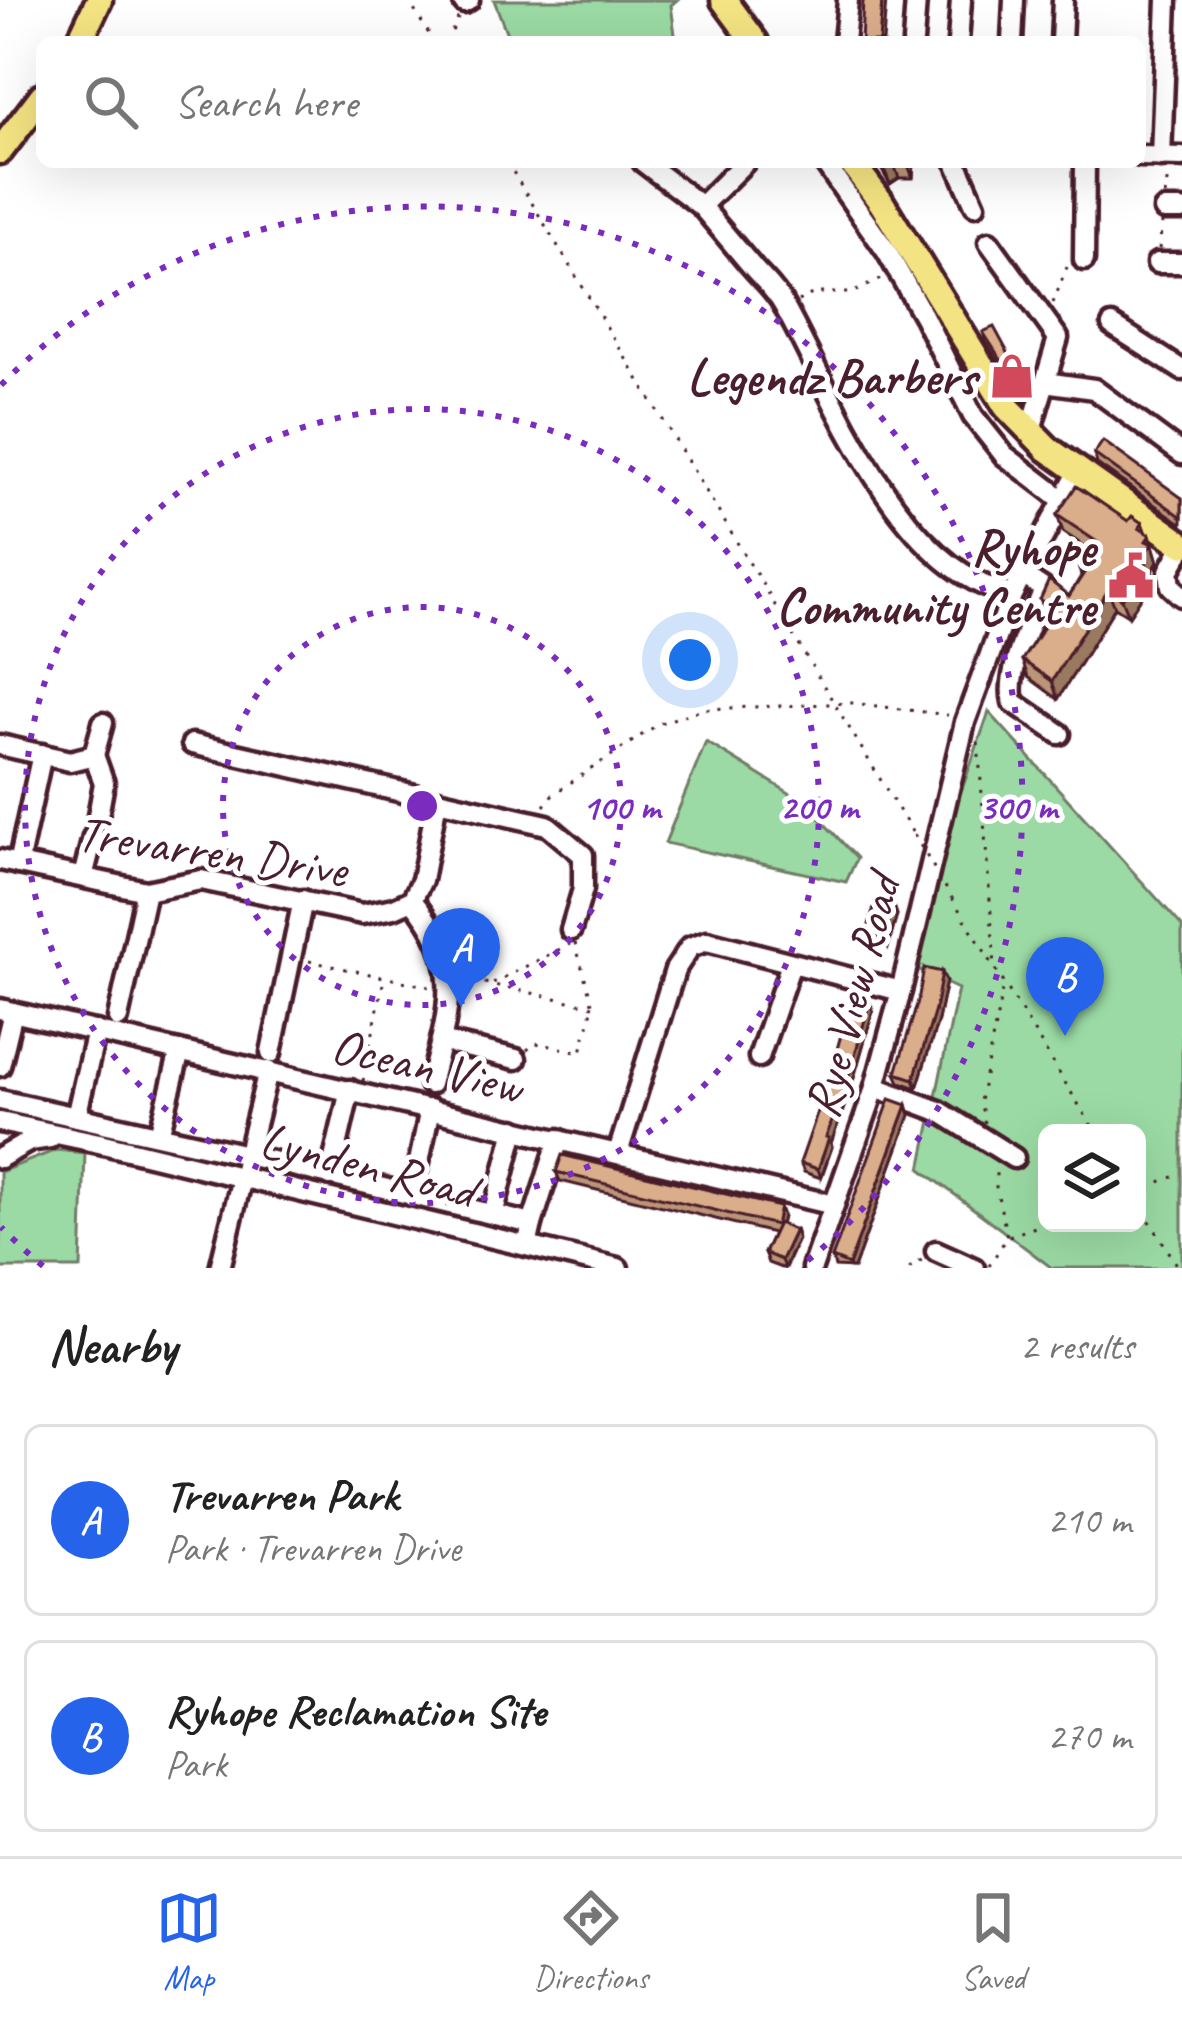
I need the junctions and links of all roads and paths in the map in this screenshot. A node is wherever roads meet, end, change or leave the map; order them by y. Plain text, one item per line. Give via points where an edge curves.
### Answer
1 (99, 0) edge
2 (408, 0) edge
3 (422, 0) edge
4 (724, 0) edge
5 (848, 0) edge
6 (916, 0) edge
7 (961, 0) edge
8 (1014, 0) edge
9 (1063, 0) edge
10 (1167, 0) edge
11 (467, 2) edge
12 (82, 36) edge
13 (430, 36) edge
14 (450, 36) edge
15 (751, 36) edge
16 (845, 36) edge
17 (914, 36) edge
18 (958, 36) edge
19 (1012, 36) edge
20 (1061, 36) edge
21 (36, 104) edge
22 (0, 151) edge
23 (1146, 156) edge
24 (1161, 157) junction
25 (1182, 157) edge
26 (511, 168) edge
27 (651, 168) edge
28 (739, 168) edge
29 (829, 168) edge
30 (856, 168) edge
31 (959, 168) edge
32 (1085, 168) edge
33 (975, 205) dead end
34 (701, 206) junction
35 (989, 242) dead end
36 (1084, 260) joint
37 (1157, 263) dead end
38 (1182, 263) edge
39 (897, 270) junction
40 (785, 308) junction
41 (1046, 321) junction
42 (1112, 325) dead end
43 (1182, 370) edge
44 (1045, 382) junction
45 (1030, 433) junction
46 (1182, 454) edge
47 (1078, 472) junction
48 (1063, 500) junction
49 (1182, 546) edge
50 (1023, 575) junction
51 (1012, 595) junction
52 (1182, 596) edge
53 (833, 704) junction
54 (967, 717) junction
55 (104, 723) dead end
56 (1060, 734) dead end
57 (969, 741) junction
58 (192, 744) dead end
59 (0, 745) edge
60 (42, 754) junction
61 (94, 755) junction
62 (437, 800) junction
63 (98, 815) dead end
64 (532, 822) junction
65 (93, 837) dead end
66 (9, 862) edge
67 (83, 877) junction
68 (146, 891) junction
69 (303, 900) junction
70 (412, 901) junction
71 (572, 936) junction
72 (291, 957) junction
73 (791, 964) junction
74 (995, 967) junction
75 (384, 977) junction
76 (1004, 982) junction
77 (448, 983) junction
78 (491, 984) junction
79 (902, 991) junction
80 (593, 1006) junction
81 (7, 1010) edge
82 (118, 1018) dead end
83 (96, 1031) junction
84 (441, 1041) junction
85 (180, 1051) junction
86 (759, 1057) dead end
87 (516, 1059) joint
88 (269, 1062) junction
89 (0, 1066) edge
90 (430, 1084) dead end
91 (875, 1087) junction
92 (356, 1092) junction
93 (0, 1100) edge
94 (430, 1109) junction
95 (76, 1117) junction
96 (0, 1122) edge
97 (1091, 1124) edge
98 (514, 1129) junction
99 (159, 1136) junction
100 (559, 1139) junction
101 (99, 1143) junction
102 (1000, 1149) junction
103 (618, 1153) junction
104 (247, 1155) junction
105 (0, 1158) edge
106 (1182, 1174) edge
107 (242, 1177) junction
108 (330, 1177) junction
109 (1146, 1187) edge
110 (412, 1196) junction
111 (834, 1205) junction
112 (493, 1214) junction
113 (1146, 1215) edge
114 (532, 1224) junction
115 (1038, 1225) edge
116 (1007, 1237) junction
117 (527, 1246) junction
118 (936, 1251) dead end
119 (576, 1263) edge
120 (220, 1268) edge
121 (618, 1268) edge
122 (812, 1268) edge
123 (974, 1268) edge
124 (988, 1268) edge
125 (1179, 1268) edge

1 - 12 main road
2 - 13 path
3 - 11 path
4 - 15 main road
5 - 16 street
6 - 17 street
7 - 18 street
8 - 19 street
9 - 20 street
10 - 24 street
11 - 14 path
21 - 22 main road
23 - 24 street
24 - 25 street
26 - 53 path
27 - 34 street
28 - 34 street
29 - 39 street
30 - 45 main road
31 - 33 street
32 - 36 street
34 - 40 street
35 - 41 street
36 - 41 path via 1066,268
37 - 38 street
39 - 40 path via 852,293 814,293
39 - 48 street via 973,416 1004,454
40 - 51 street via 840,420 903,520 951,564
41 - 44 street via 1058,338
42 - 43 street
44 - 45 street
44 - 46 street via 1094,389
45 - 47 main road
47 - 48 street, Rye View Road
47 - 49 main road
48 - 50 street, Rye View Road
49 - 52 street via 1169,571
50 - 51 street, Rye View Road
50 - 56 street via 1044,589 1010,696
51 - 54 street, Rye View Road
53 - 54 path
53 - 64 path via 704,709 660,724 552,795
53 - 74 path, bridge
54 - 57 street, Rye View Road
55 - 61 street
57 - 74 path
57 - 79 street, Rye View Road
58 - 62 street
59 - 60 street
60 - 61 street via 70,761
60 - 66 street
61 - 63 street via 104,783
62 - 64 street
62 - 70 street, Trevarren Drive
64 - 71 street via 583,855
65 - 67 street
66 - 67 street, Trevarren Drive
67 - 68 street, Trevarren Drive
68 - 69 street, Trevarren Drive via 201,880
68 - 82 street
69 - 70 street, Trevarren Drive via 362,914
69 - 72 street
70 - 77 street, Trevarren Drive via 433,926
71 - 78 path
71 - 80 path
72 - 75 path
72 - 88 street
73 - 79 street
73 - 86 street
73 - 103 street via 707,941 690,947 675,970
74 - 76 path
75 - 77 path
75 - 92 path
76 - 97 path
76 - 102 path via 980,1102
77 - 78 path
77 - 84 street, Trevarren Drive
78 - 80 path
79 - 91 street, Rye View Road
80 - 87 path via 581,1052 536,1043
81 - 83 street, Ocean View
81 - 89 street
83 - 85 street, Ocean View
83 - 95 street
84 - 87 street
84 - 90 street, Trevarren Drive
85 - 88 street, Ocean View
85 - 99 street
88 - 92 street, Ocean View
88 - 104 street
91 - 102 street via 939,1111
91 - 111 street, Rye View Road
92 - 94 street, Ocean View
92 - 108 street
93 - 95 street
94 - 98 street, Ocean View
94 - 110 street
95 - 99 street
96 - 101 street
98 - 100 street, Ocean View
98 - 112 street
99 - 104 street
100 - 103 street, Ocean View
100 - 114 street
101 - 105 street via 56,1137
101 - 107 street, Lynden Road
102 - 116 path via 996,1186
103 - 111 street, Ocean View
104 - 107 street
104 - 108 street
106 - 109 path
107 - 117 street, Lynden Road
107 - 120 street
108 - 110 street
110 - 112 street
111 - 122 street, Rye View Road
112 - 114 street
113 - 125 path
114 - 117 street
115 - 116 path
116 - 124 path
117 - 119 street, Lynden Road
118 - 123 street
119 - 121 street, Lynden Road

